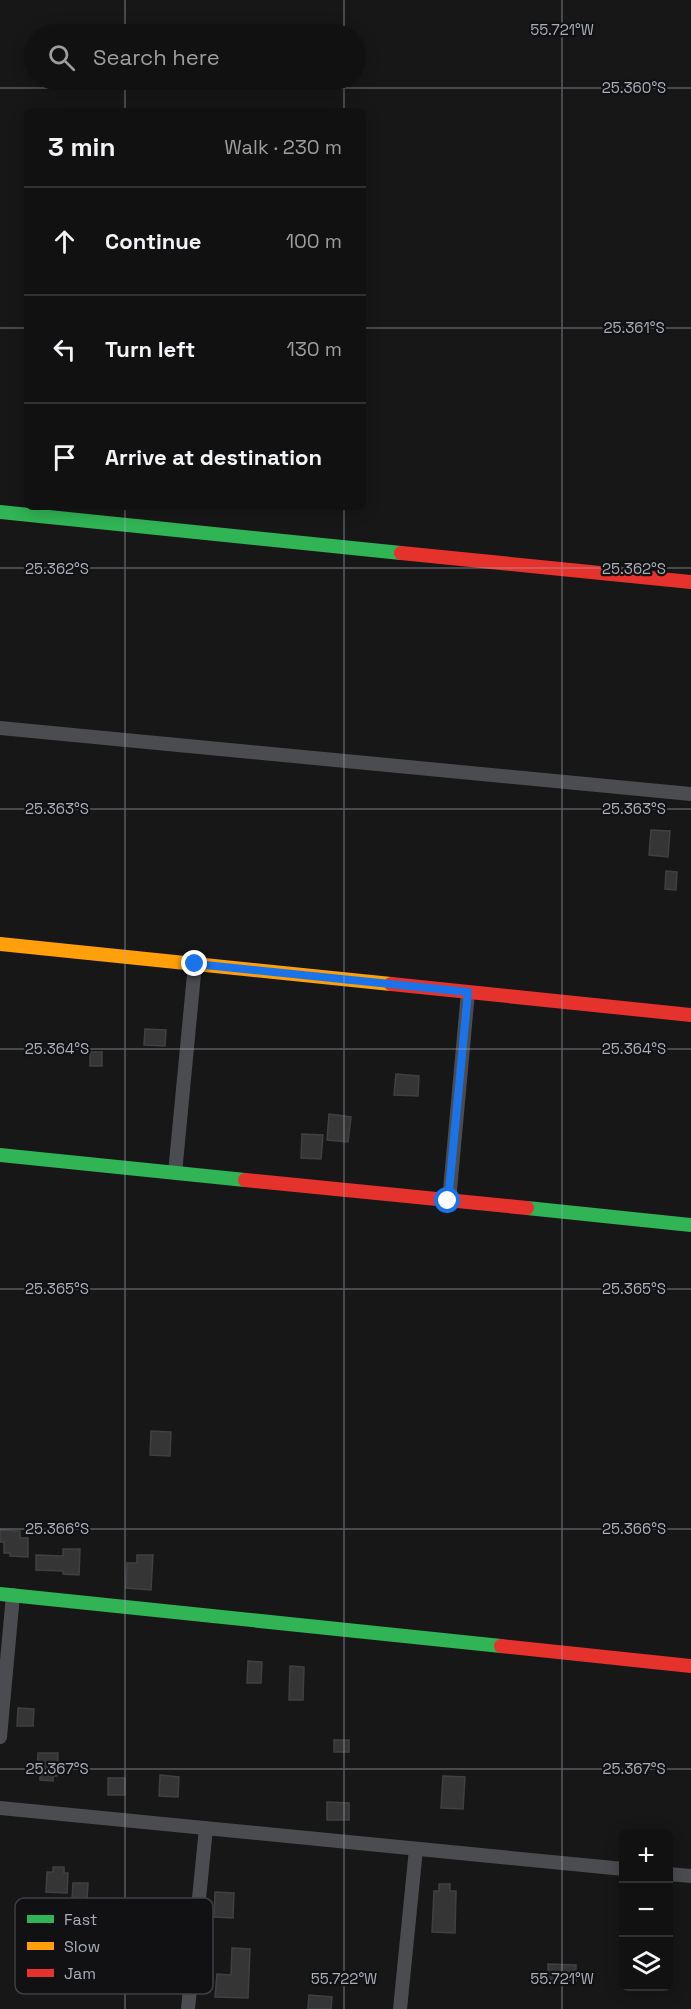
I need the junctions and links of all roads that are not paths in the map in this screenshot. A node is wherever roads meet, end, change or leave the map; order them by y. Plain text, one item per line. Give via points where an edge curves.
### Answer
1 (0, 512) edge
2 (691, 582) edge
3 (0, 728) edge
4 (691, 795) edge
5 (0, 944) edge
6 (195, 964) junction
7 (468, 992) junction
8 (691, 1015) edge
9 (0, 1155) edge
10 (175, 1173) junction
11 (448, 1201) junction
12 (691, 1226) edge
13 (7, 1595) edge
14 (691, 1666) edge
15 (0, 1737) edge
16 (0, 1808) edge
17 (206, 1828) junction
18 (416, 1849) junction
19 (619, 1869) edge
20 (673, 1874) edge
21 (691, 1876) edge
22 (199, 1898) edge
23 (189, 1994) edge
24 (188, 2009) edge
25 (400, 2009) edge

1 - 2 street
3 - 4 street
5 - 6 street
6 - 7 street
6 - 10 street
7 - 8 street
7 - 11 street
9 - 10 street
10 - 11 street
11 - 12 street
13 - 14 street
13 - 15 street
16 - 17 street
17 - 18 street
17 - 22 street
18 - 19 street
18 - 25 street
20 - 21 street
23 - 24 street

